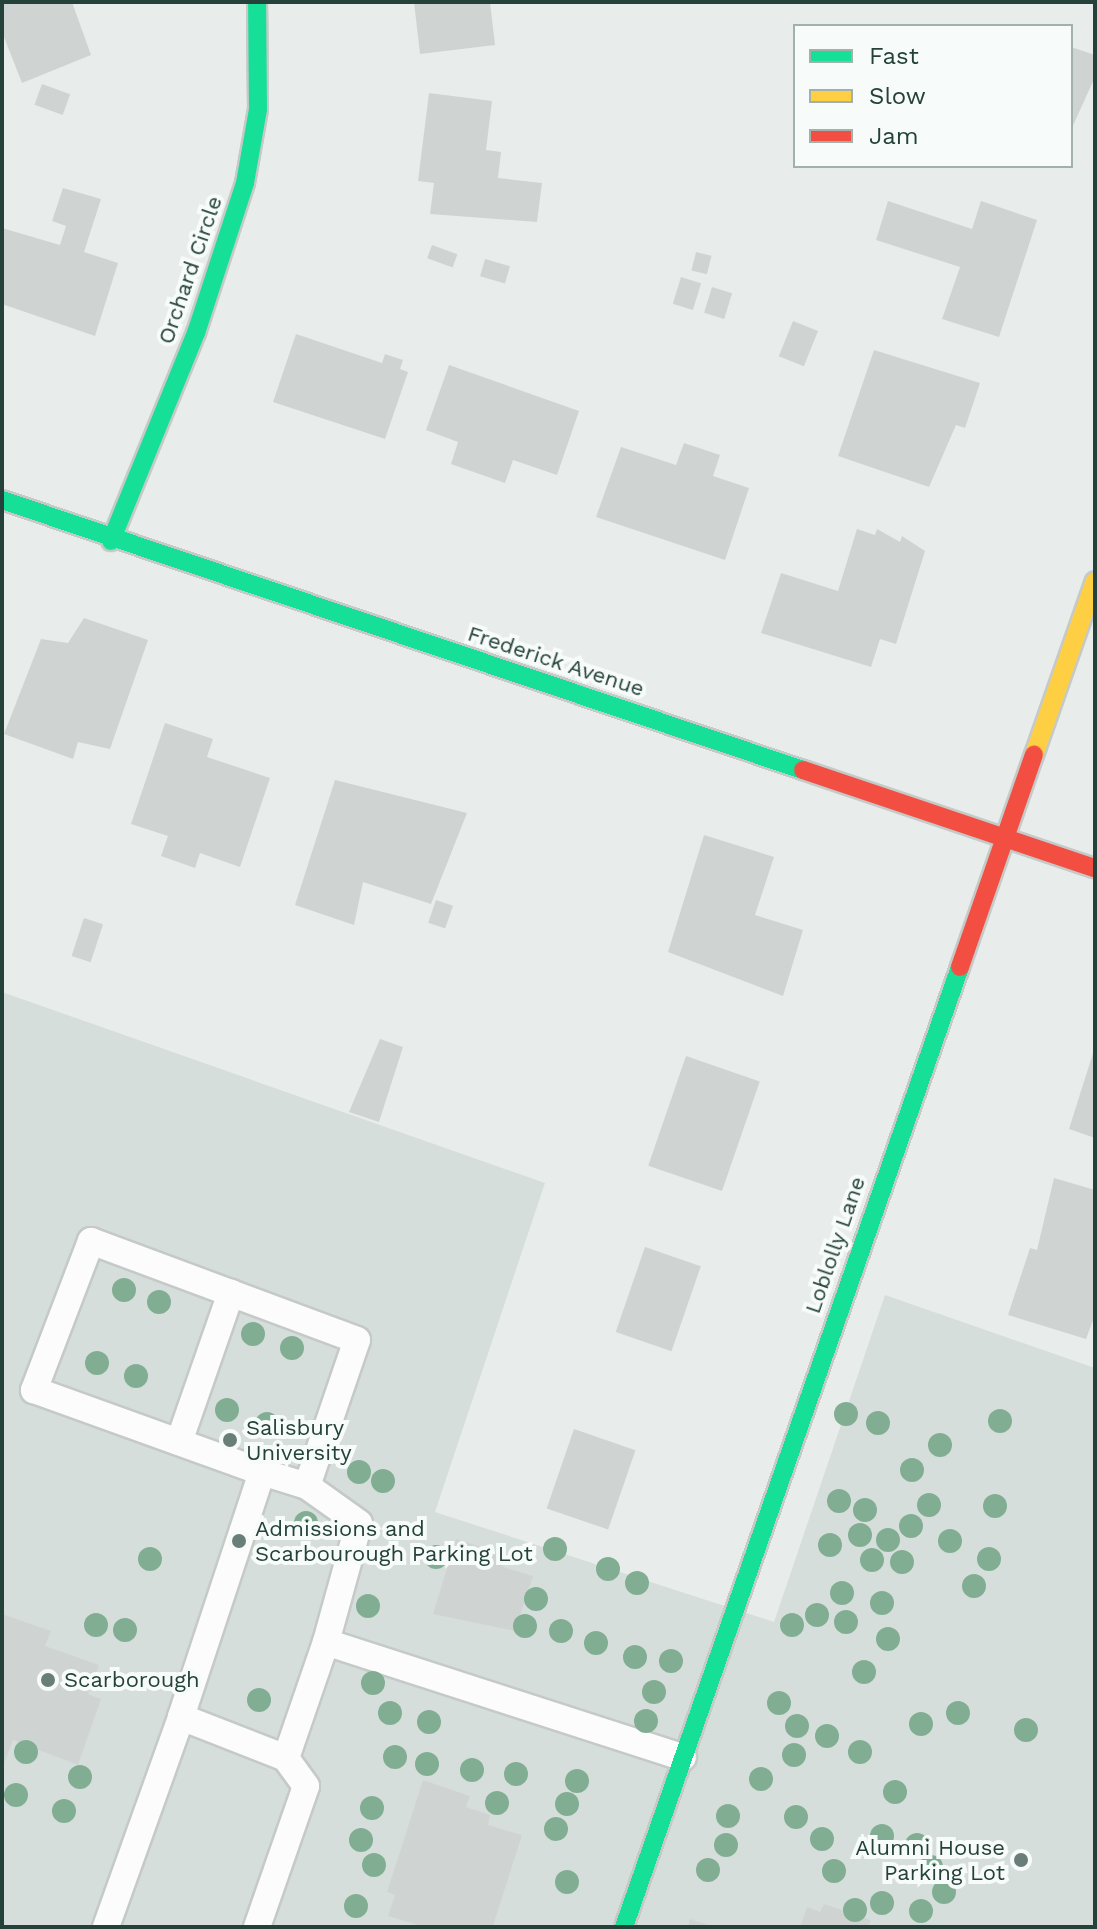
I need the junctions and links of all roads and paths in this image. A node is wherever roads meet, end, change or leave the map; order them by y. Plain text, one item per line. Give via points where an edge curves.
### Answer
1 (257, 2) edge
2 (2, 500) edge
3 (111, 541) junction
4 (1095, 581) edge
5 (1004, 833) junction
6 (1095, 868) edge
7 (231, 1293) junction
8 (179, 1442) junction
9 (262, 1472) junction
10 (307, 1486) junction
11 (326, 1642) junction
12 (181, 1717) junction
13 (683, 1757) junction
14 (286, 1758) junction
15 (106, 1927) edge
16 (257, 1927) edge
17 (624, 1927) edge

1 - 3 street, Orchard Circle via 258,109 245,183 196,333
2 - 3 street, Frederick Avenue
3 - 5 street, Frederick Avenue
4 - 5 street, Loblolly Lane
5 - 6 street, Frederick Avenue
5 - 13 street, Loblolly Lane
7 - 8 lane
7 - 8 lane via 91,1241 34,1390
7 - 10 lane via 357,1340
8 - 9 lane
9 - 10 lane
9 - 12 lane
10 - 11 lane via 359,1523
11 - 13 lane
11 - 14 lane
12 - 14 lane
12 - 15 lane
13 - 17 street, Loblolly Lane
14 - 16 lane via 306,1786

